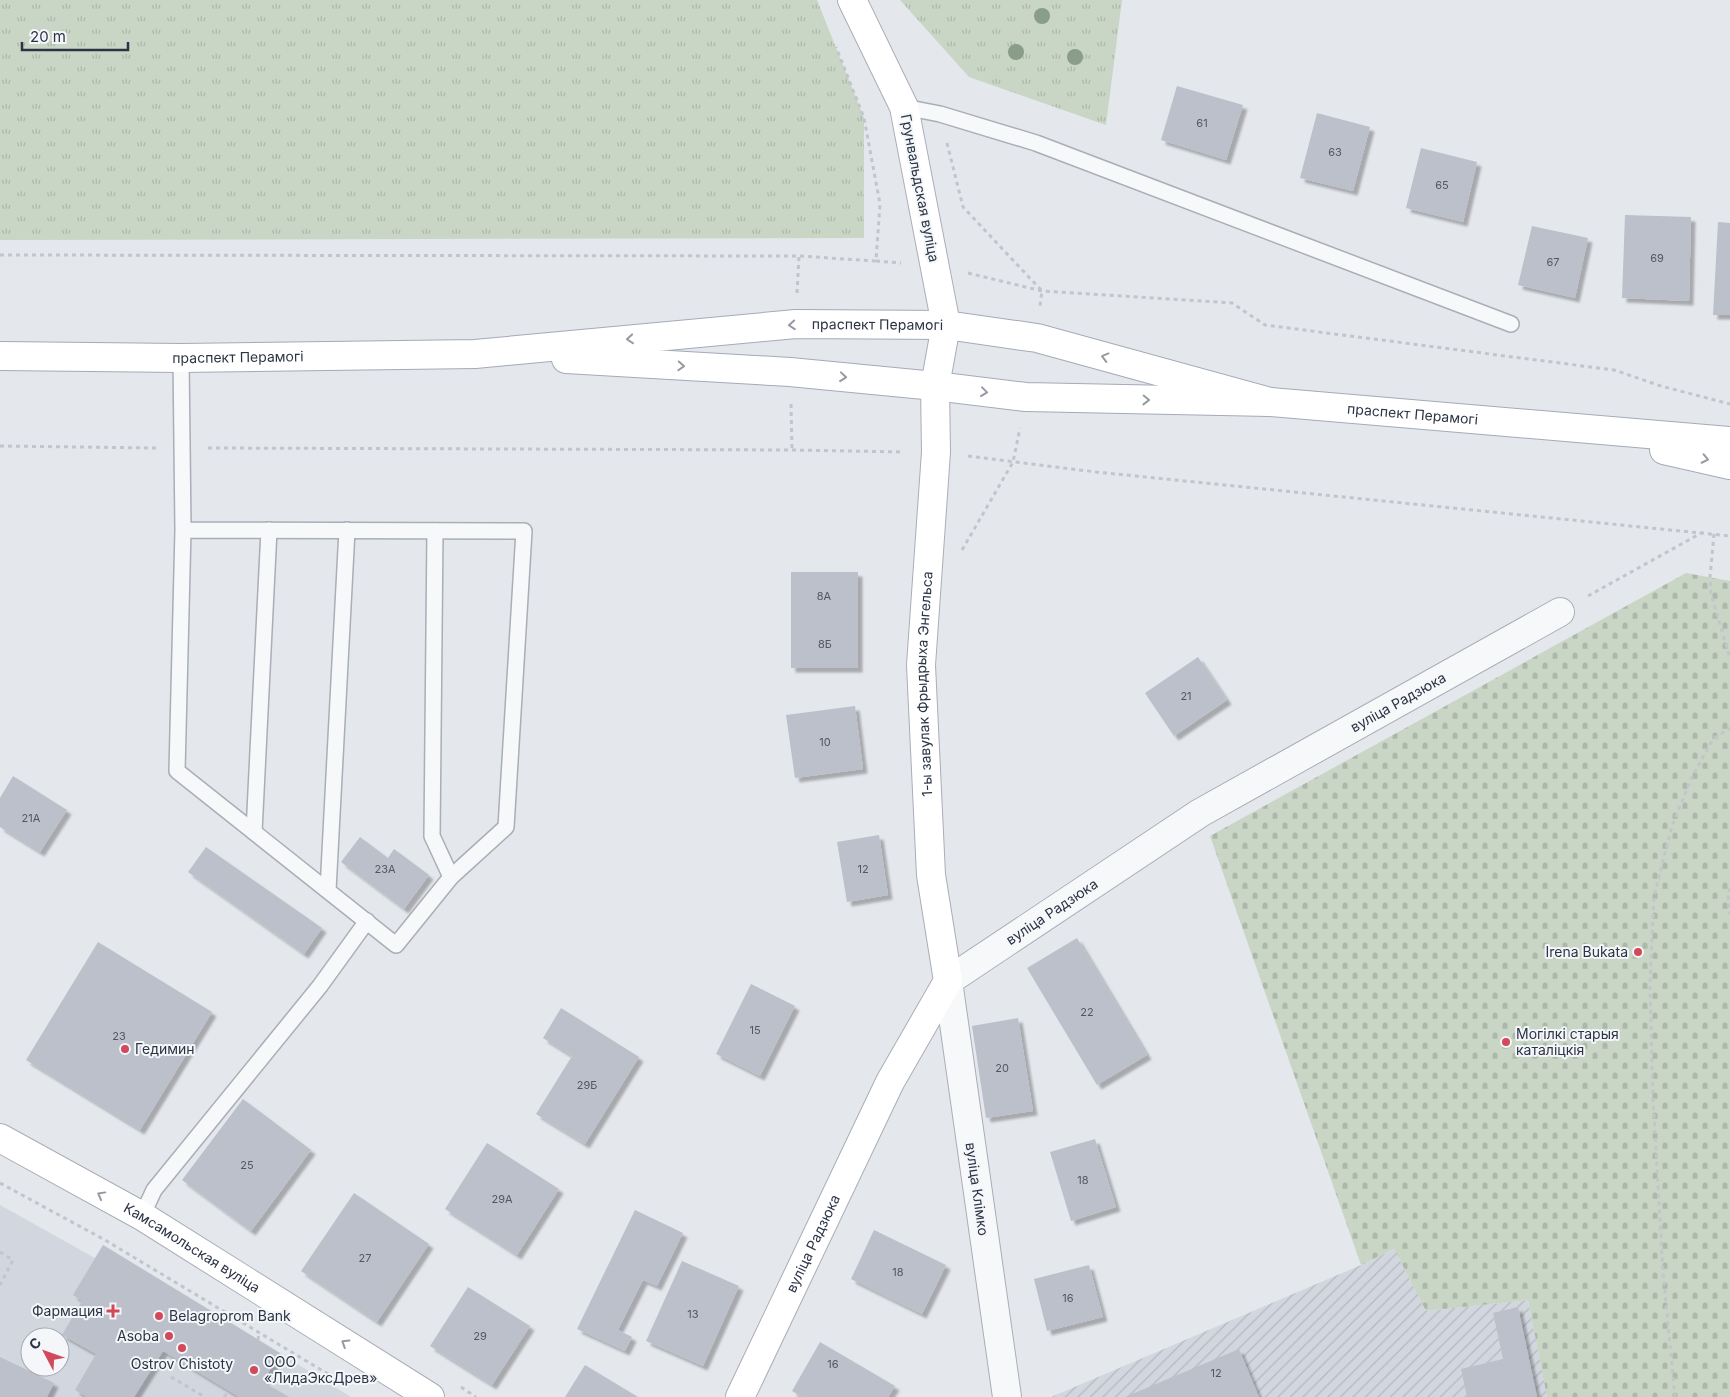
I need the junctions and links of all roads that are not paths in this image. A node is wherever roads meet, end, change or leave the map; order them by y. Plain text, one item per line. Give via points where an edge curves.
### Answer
1 (852, 0) edge
2 (904, 107) junction
3 (946, 324) junction
4 (1511, 324) dead end
5 (475, 354) junction
6 (0, 356) edge
7 (181, 358) junction
8 (935, 386) junction
9 (1270, 402) junction
10 (1555, 426) junction
11 (1730, 441) edge
12 (1730, 465) edge
13 (183, 530) junction
14 (269, 530) junction
15 (347, 530) junction
16 (435, 531) junction
17 (1560, 612) road end
18 (254, 832) junction
19 (451, 876) junction
20 (328, 890) junction
21 (367, 922) junction
22 (948, 981) junction
23 (0, 1138) edge
24 (142, 1216) junction
25 (430, 1397) edge
26 (740, 1397) edge
27 (1007, 1397) edge

1 - 2 main road, Грунвальдская вуліца
2 - 3 main road, Грунвальдская вуліца
2 - 4 lane via 940,114 1036,143
3 -> 5 main road, праспект Перамогі via 796,324
3 - 8 main road, Грунвальдская вуліца
9 -> 3 main road, праспект Перамогі via 1037,338
5 - 7 main road, праспект Перамогі
5 -> 8 main road, праспект Перамогі via 790,372
6 - 7 main road, праспект Перамогі
7 - 13 lane
8 -> 9 main road, праспект Перамогі via 1026,397
8 - 22 main road, 1-ы завулак Фрыдрыха Энгельса via 936,452 921,665 931,875
9 - 10 main road, праспект Перамогі
10 - 11 main road, праспект Перамогі
10 -> 12 main road, праспект Перамогі
13 - 14 lane
13 - 18 lane via 177,771
14 - 15 lane
14 - 18 lane
15 - 16 lane
15 - 20 lane
16 - 19 lane via 432,836
16 - 19 lane via 524,531 506,827
17 - 22 street, вуліца Радзюка via 1200,813
18 - 20 lane
19 - 21 lane via 396,945
20 - 21 lane
21 - 24 lane via 320,986 154,1190
22 - 26 main road, вуліца Радзюка via 890,1082
22 - 27 street, вуліца Клімко
24 -> 23 main road, Камсамольская вуліца
25 -> 24 main road, Камсамольская вуліца

